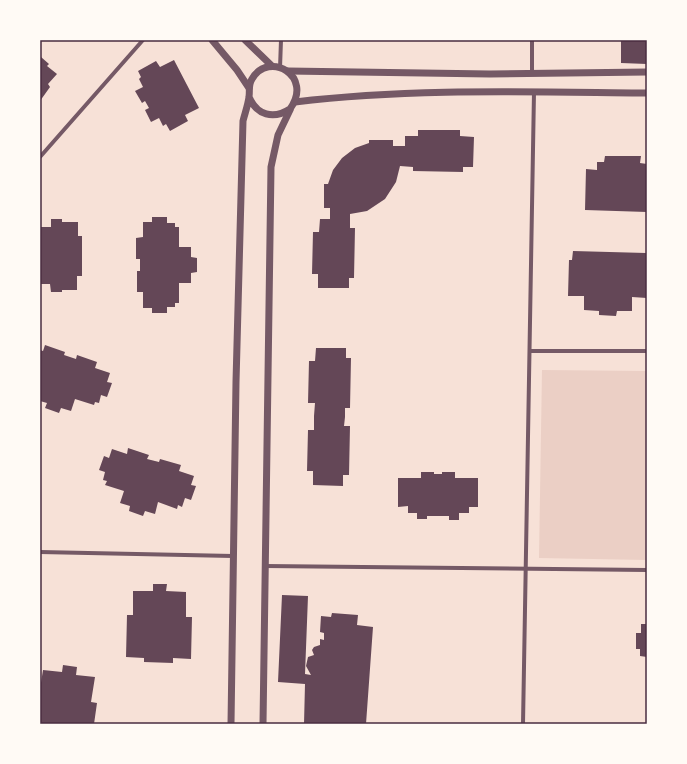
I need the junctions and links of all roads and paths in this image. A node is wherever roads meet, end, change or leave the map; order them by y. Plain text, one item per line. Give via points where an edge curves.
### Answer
1 (143, 40) edge
2 (212, 40) edge
3 (244, 40) edge
4 (281, 40) edge
5 (532, 40) edge
6 (272, 66) junction
7 (280, 68) junction
8 (288, 71) junction
9 (647, 72) edge
10 (532, 74) junction
11 (249, 88) junction
12 (534, 92) junction
13 (647, 93) edge
14 (249, 97) junction
15 (295, 102) junction
16 (290, 109) junction
17 (40, 157) edge
18 (530, 351) junction
19 (647, 351) edge
20 (40, 552) edge
21 (233, 556) junction
22 (265, 566) junction
23 (526, 569) junction
24 (647, 570) edge
25 (231, 724) edge
26 (262, 724) edge
27 (523, 724) edge

1 - 17 street
2 - 11 street
3 - 6 street
4 - 7 street
5 - 10 street
6 - 7 street
6 - 11 street via 256,73
7 - 8 street
8 - 10 street
8 - 15 street via 297,86
9 - 10 street
11 - 14 street
12 - 13 street
12 - 15 street via 416,92
12 - 18 street
14 - 16 street via 258,111 266,114 275,116
14 - 21 street via 243,121
15 - 16 street
16 - 22 street via 278,135 272,167
18 - 19 street
18 - 23 street
20 - 21 street
21 - 25 street
22 - 23 street
22 - 26 street
23 - 24 street
23 - 27 street

